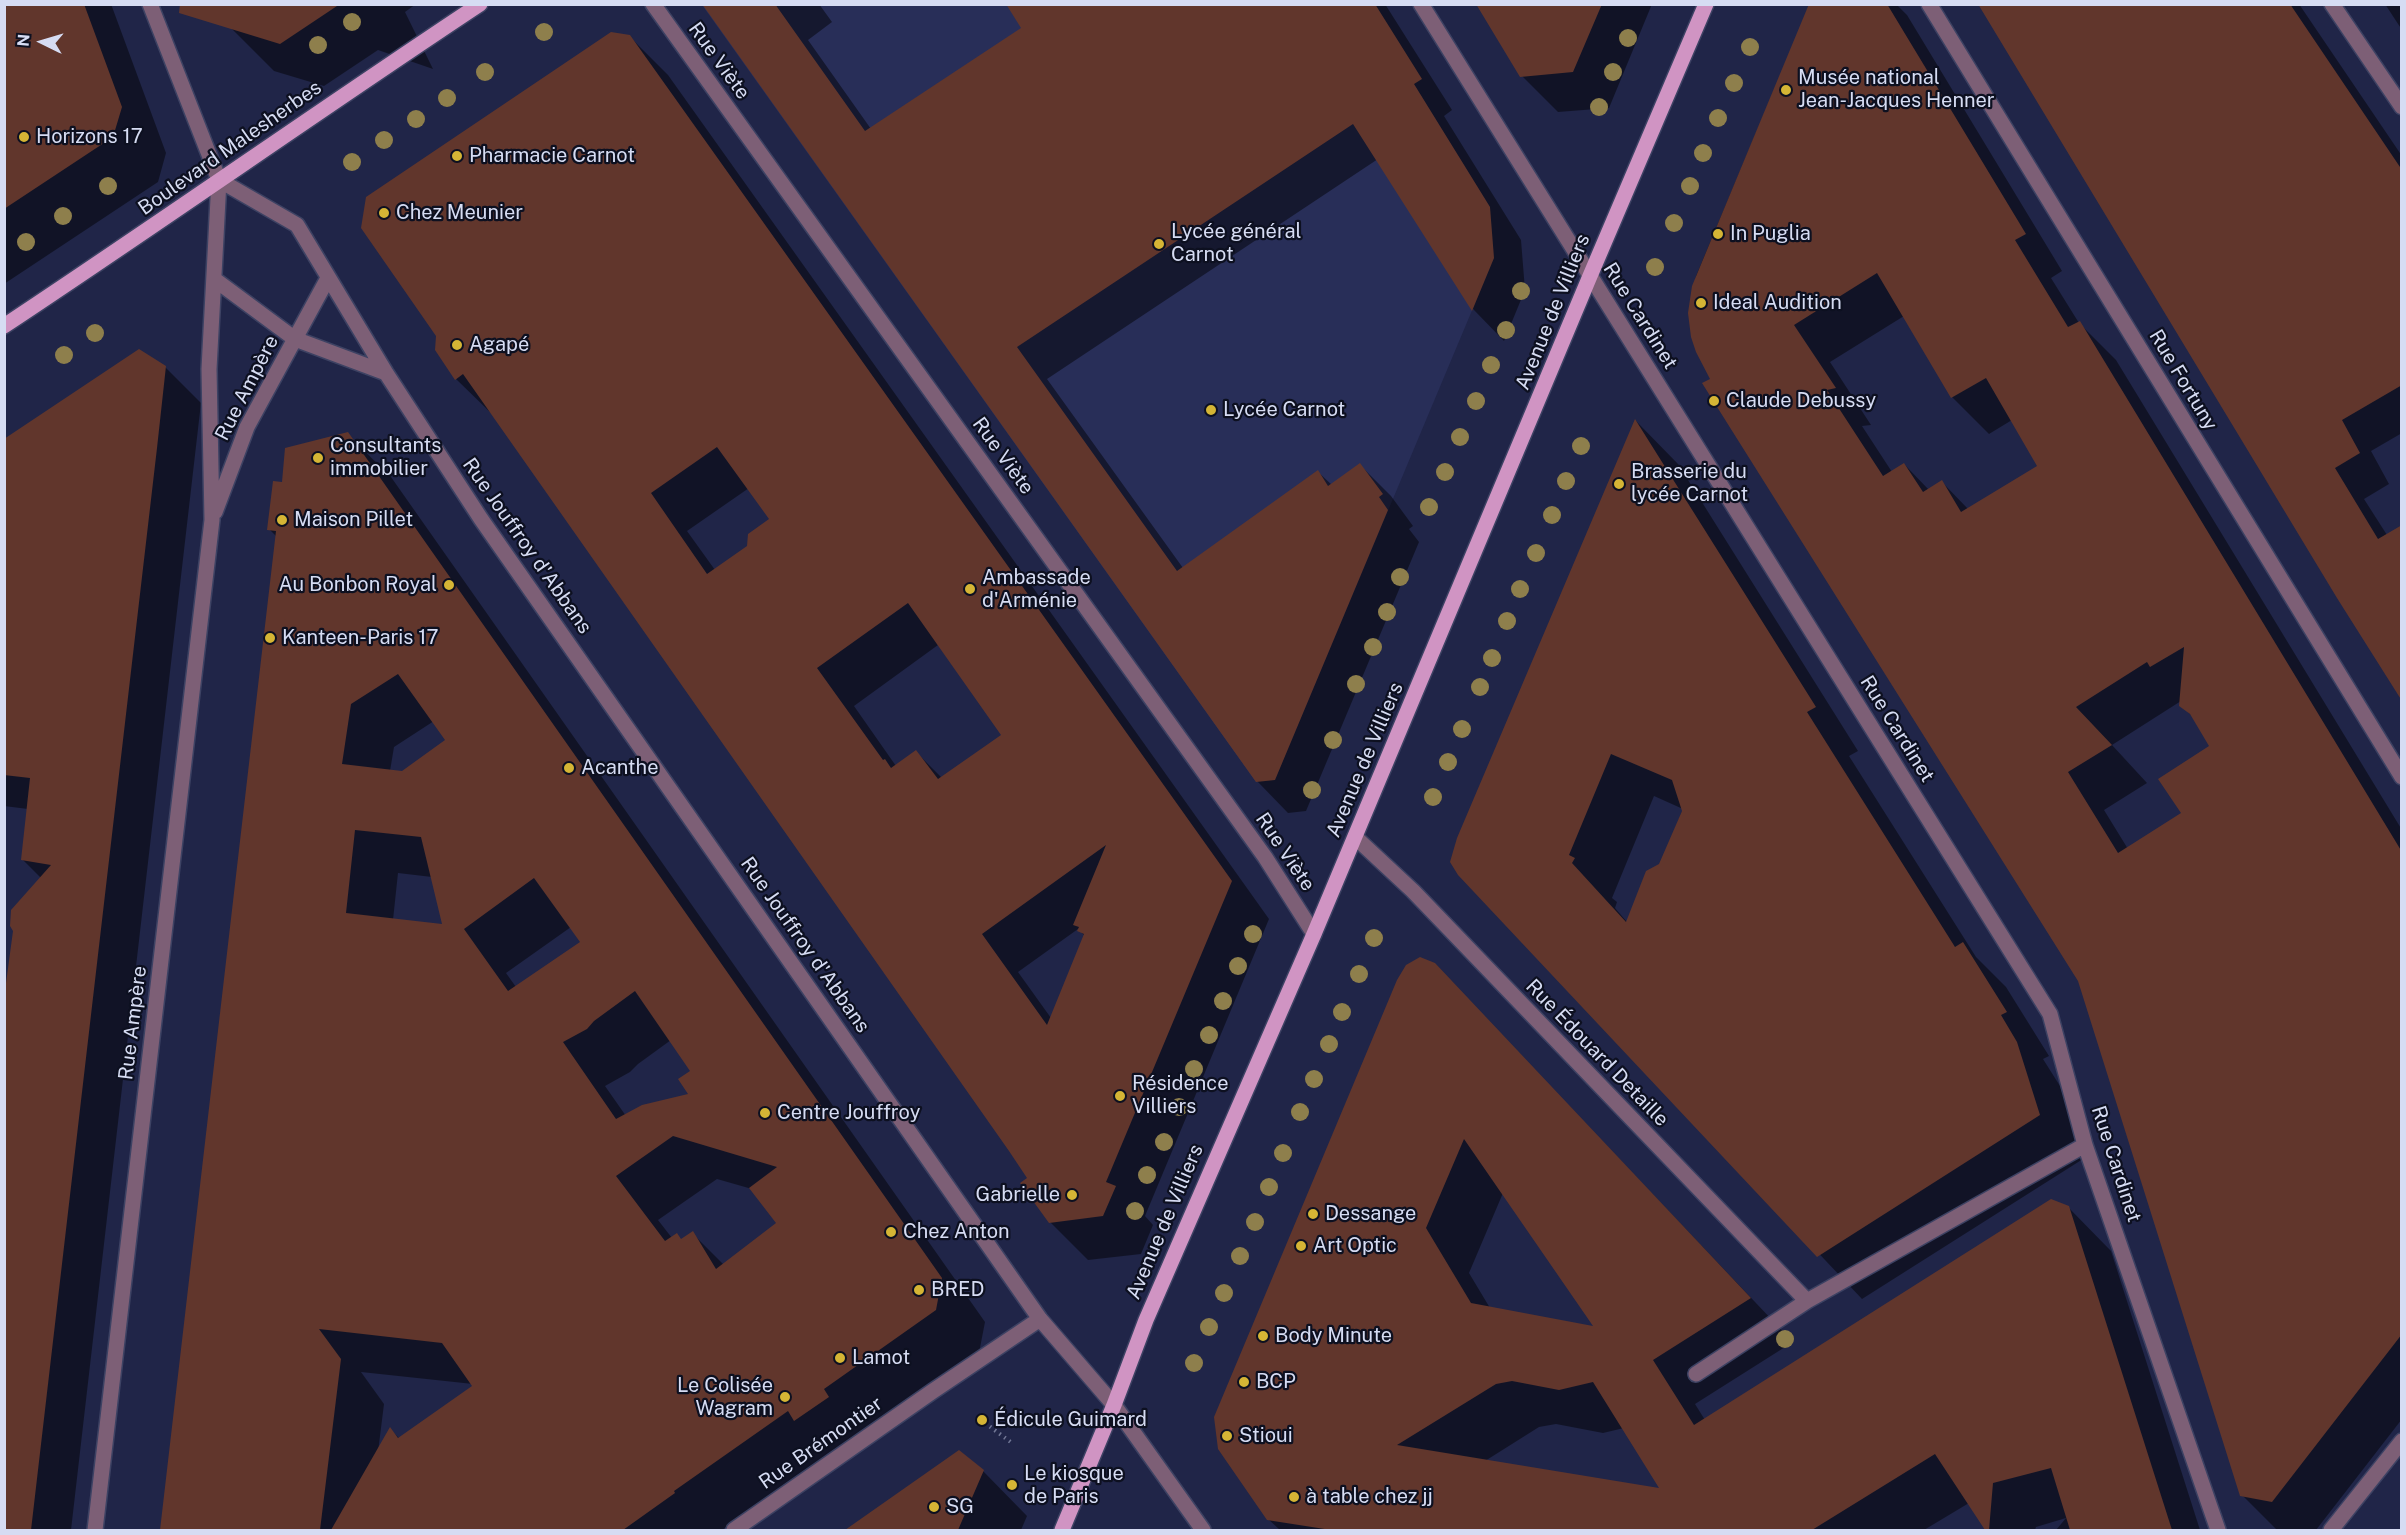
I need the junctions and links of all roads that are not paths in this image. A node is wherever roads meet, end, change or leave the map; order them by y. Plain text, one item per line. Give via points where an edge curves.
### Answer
1 (150, 4) edge
2 (480, 4) edge
3 (653, 4) edge
4 (1421, 4) edge
5 (1706, 4) edge
6 (1929, 4) edge
7 (2332, 4) edge
8 (2402, 107) edge
9 (219, 180) junction
10 (1590, 276) junction
11 (328, 278) junction
12 (214, 279) junction
13 (4, 326) edge
14 (295, 339) junction
15 (386, 374) junction
16 (212, 520) junction
17 (2402, 777) edge
18 (1356, 837) junction
19 (1314, 934) junction
20 (2085, 1145) junction
21 (1807, 1301) junction
22 (1040, 1319) junction
23 (1696, 1374) dead end
24 (1114, 1405) junction
25 (2402, 1441) edge
26 (95, 1530) edge
27 (734, 1530) edge
28 (1062, 1530) edge
29 (1203, 1530) edge
30 (2218, 1530) edge
31 (2331, 1530) edge

1 - 9 street
2 - 9 main road, Boulevard Malesherbes
3 - 19 street, Rue Viète via 1265,857
4 - 10 street, Rue Cardinet
5 - 10 main road, Avenue de Villiers
6 - 17 street, Rue Fortuny
7 - 8 street
9 - 11 street, Rue Jouffroy d'Abbans via 297,225
9 - 12 street
9 - 13 main road, Boulevard Malesherbes
10 - 18 main road, Avenue de Villiers
10 - 20 street, Rue Cardinet via 2050,1014
11 - 14 street, Rue Ampère
11 - 15 street, Rue Jouffroy d'Abbans
12 - 14 street
12 - 16 street, Rue Ampère via 209,369
14 - 15 street
14 - 16 street, Rue Ampère via 247,427
15 - 22 street, Rue Jouffroy d'Abbans via 481,519
16 - 26 street, Rue Ampère
18 - 19 main road, Avenue de Villiers
18 - 21 street, Rue Édouard Detaille via 1413,891
19 - 24 main road, Avenue de Villiers via 1146,1320
20 - 21 street
20 - 30 street, Rue Cardinet
21 - 23 street
22 - 24 street, Rue Jouffroy d'Abbans
22 - 27 street, Rue Brémontier
24 - 28 main road, Avenue de Villiers
24 - 29 street, Rue Jouffroy d'Abbans
25 - 31 street

